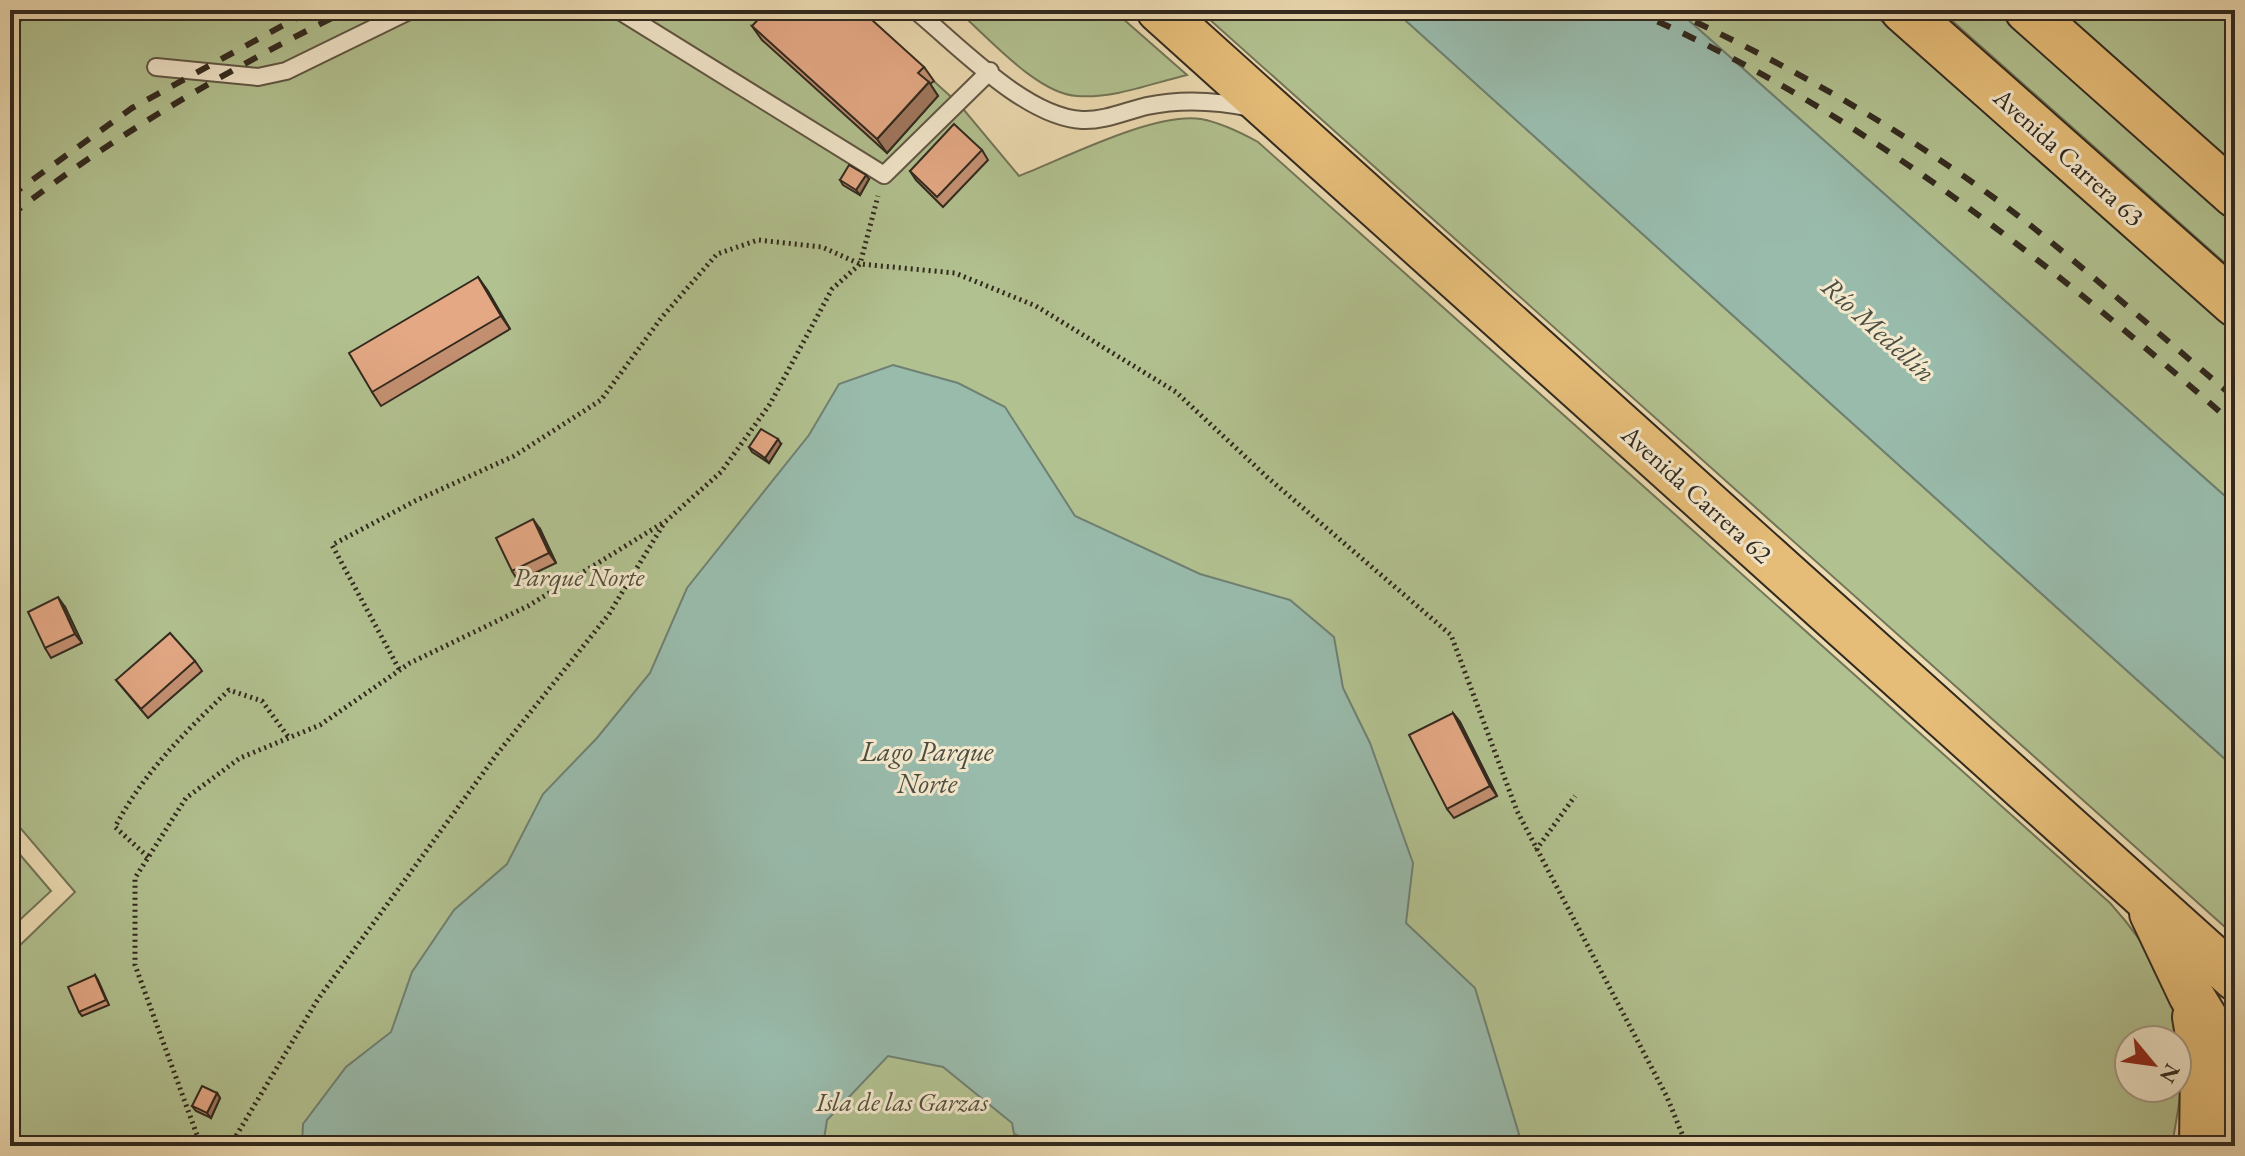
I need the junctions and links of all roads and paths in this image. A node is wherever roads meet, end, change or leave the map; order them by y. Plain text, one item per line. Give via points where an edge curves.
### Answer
1 (411, 10) edge
2 (618, 10) edge
3 (915, 10) edge
4 (1159, 10) edge
5 (1903, 10) edge
6 (2027, 10) edge
7 (156, 67) dead end
8 (990, 71) junction
9 (1271, 111) junction
10 (884, 175) junction
11 (2235, 195) edge
12 (860, 264) junction
13 (2235, 304) edge
14 (666, 521) junction
15 (399, 669) junction
16 (289, 738) junction
17 (1575, 796) dead end
18 (1536, 850) junction
19 (148, 857) junction
20 (2144, 896) junction
21 (2235, 978) edge
22 (2191, 995) junction
23 (2235, 1068) edge
24 (198, 1145) edge
25 (230, 1146) edge
26 (1687, 1146) edge
27 (2202, 1146) edge

1 - 7 lane via 286,71 258,77
2 - 10 lane
3 - 8 lane
4 - 9 highway, Avenida Carrera 62
5 - 13 highway, Avenida Carrera 63
6 - 11 highway
8 - 9 lane via 1022,98 1057,116 1083,120 1179,103 1221,102
8 - 10 lane
9 - 20 highway, Avenida Carrera 62
10 - 12 path
12 - 14 path via 832,289 770,404 721,472
12 - 15 path via 822,247 758,240 717,254 601,400 514,456 332,545
12 - 18 path via 955,273 1036,306 1176,392 1451,635 1477,713
14 - 15 path via 528,606
14 - 25 path via 609,614 497,754 318,999
15 - 16 path via 320,725
16 - 19 path via 240,758 186,798
16 - 19 path via 262,701 229,690 168,750 134,792 115,827
17 - 18 path
18 - 26 path via 1646,1056
19 - 24 path via 135,878 135,965
20 - 21 highway, Avenida Carrera 62
20 - 22 highway
22 - 23 highway
22 - 27 highway via 2203,1064

